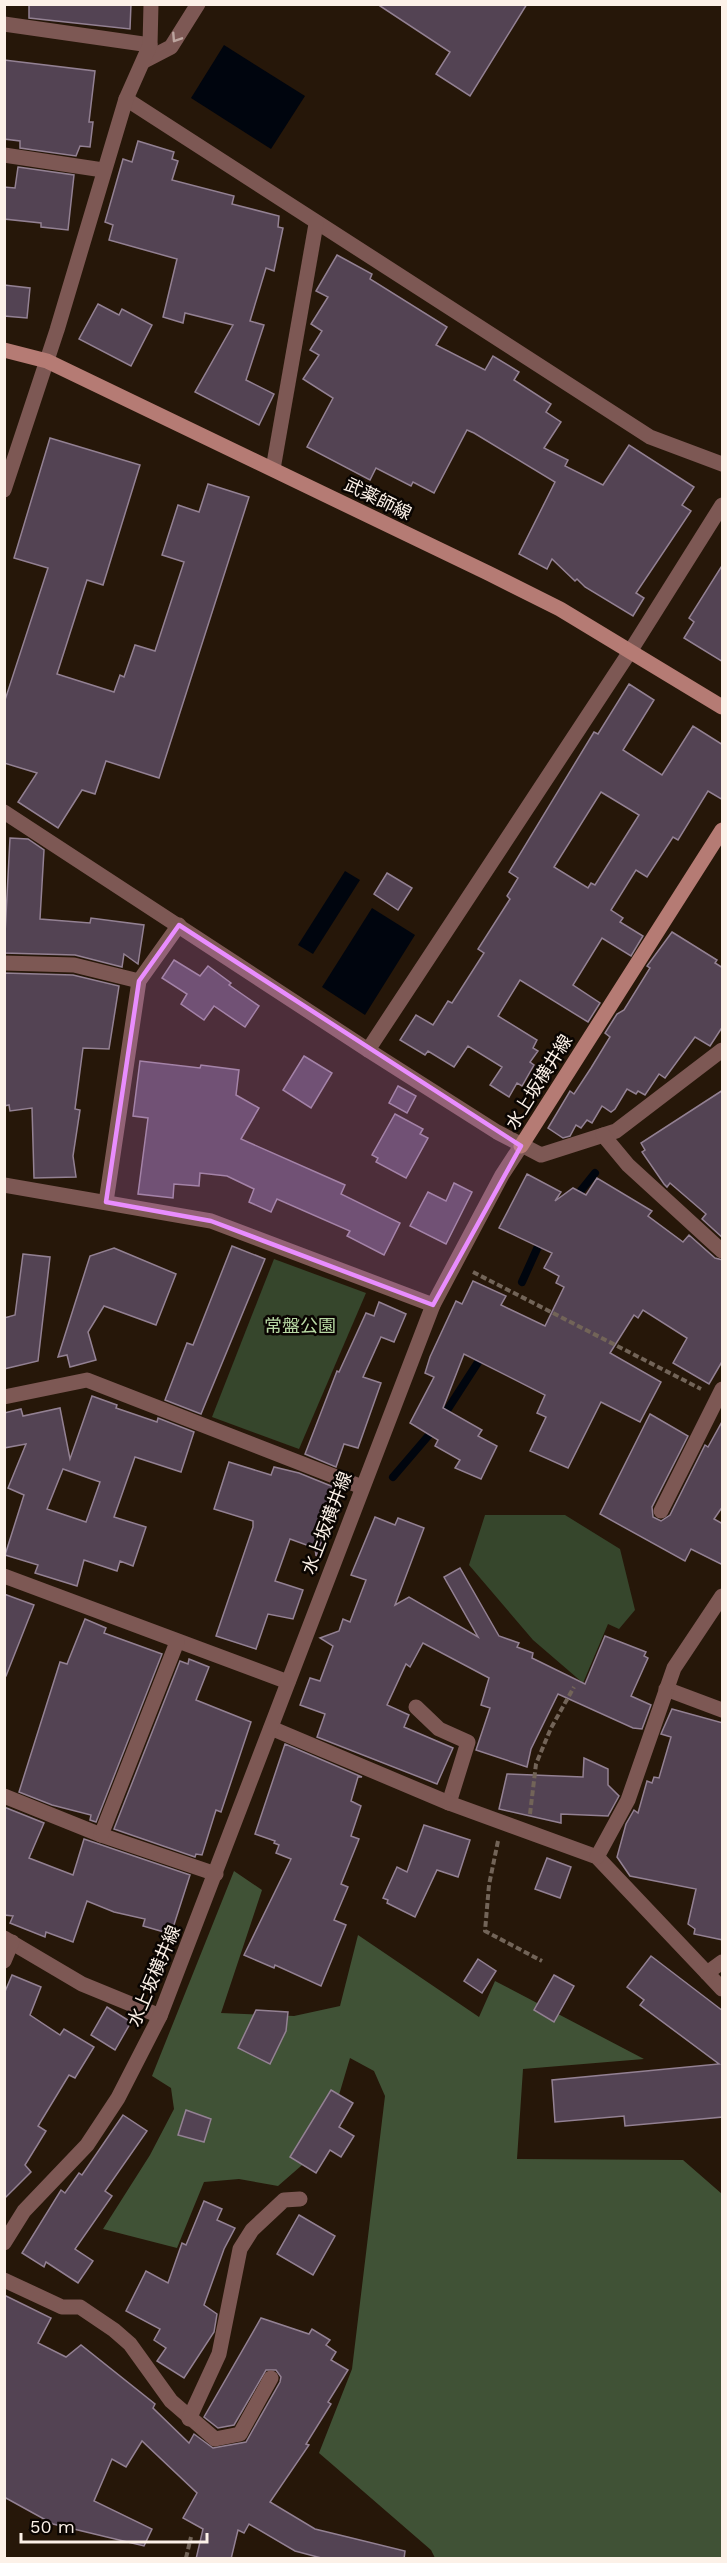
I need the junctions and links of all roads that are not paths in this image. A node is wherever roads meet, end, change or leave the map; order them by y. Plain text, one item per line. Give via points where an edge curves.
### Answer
1 (151, 4) edge
2 (198, 4) edge
3 (4, 24) edge
4 (150, 45) junction
5 (144, 61) junction
6 (126, 99) junction
7 (4, 155) edge
8 (103, 170) junction
9 (316, 224) junction
10 (4, 350) edge
11 (47, 361) junction
12 (723, 464) edge
13 (273, 469) junction
14 (4, 490) edge
15 (723, 505) edge
16 (631, 650) junction
17 (723, 707) edge
18 (4, 812) edge
19 (723, 830) edge
20 (180, 925) junction
21 (4, 963) edge
22 (139, 981) junction
23 (368, 1050) junction
24 (723, 1050) edge
25 (603, 1135) junction
26 (521, 1146) junction
27 (4, 1185) edge
28 (106, 1202) junction
29 (722, 1250) edge
30 (432, 1305) junction
31 (720, 1394) edge
32 (4, 1397) edge
33 (362, 1486) junction
34 (661, 1511) dead end
35 (4, 1576) edge
36 (723, 1596) edge
37 (177, 1642) junction
38 (288, 1682) junction
39 (666, 1689) junction
40 (416, 1707) dead end
41 (723, 1710) edge
42 (271, 1728) junction
43 (4, 1796) edge
44 (449, 1803) junction
45 (101, 1835) junction
46 (597, 1857) junction
47 (216, 1874) junction
48 (8, 1940) edge
49 (4, 1961) edge
50 (723, 1962) edge
51 (707, 1973) junction
52 (723, 1989) edge
53 (160, 2016) junction
54 (300, 2199) dead end
55 (4, 2243) edge
56 (4, 2280) edge
57 (271, 2378) dead end
58 (189, 2420) junction

1 - 4 street
2 -> 5 street via 171,47
3 - 4 street
4 - 5 street
5 - 6 street
6 - 8 street
6 - 9 street
7 - 8 street
8 - 11 street
9 - 12 street via 650,437
9 - 13 street
10 - 11 street, 武薬師線
11 - 13 street, 武薬師線
11 - 14 street
13 - 16 street, 武薬師線 via 560,609
15 - 16 street
16 - 17 street, 武薬師線
16 - 23 street
18 - 20 street
19 - 26 street, 水上坂横井線
20 - 22 street
20 - 23 street
21 - 22 street via 74,965
22 - 28 street
23 - 26 street
24 - 25 street via 616,1131
25 - 26 street via 541,1155
25 - 29 street via 628,1165
26 - 30 street, 水上坂横井線
27 - 28 street
28 - 30 street via 211,1221
30 - 33 street, 水上坂横井線
31 - 34 street
32 - 33 street via 87,1380
33 - 38 street, 水上坂横井線
35 - 37 street
36 - 39 street via 675,1668
37 - 38 street
37 - 45 street
38 - 42 street, 水上坂横井線
39 - 41 street
39 - 46 street via 628,1800
40 - 44 street via 440,1729 468,1742
42 - 44 street
42 - 47 street, 水上坂横井線
43 - 45 street
44 - 46 street
45 - 47 street
46 - 51 street
47 - 53 street, 水上坂横井線
48 - 49 street
48 - 53 street via 82,1984
50 - 51 street
51 - 52 street
53 - 55 street, 水上坂横井線 via 118,2098 87,2145 24,2211
54 - 58 street via 284,2200 252,2230 240,2249 219,2354
56 - 58 street via 62,2307 80,2307 114,2330 130,2344
57 - 58 street via 240,2434 215,2439

